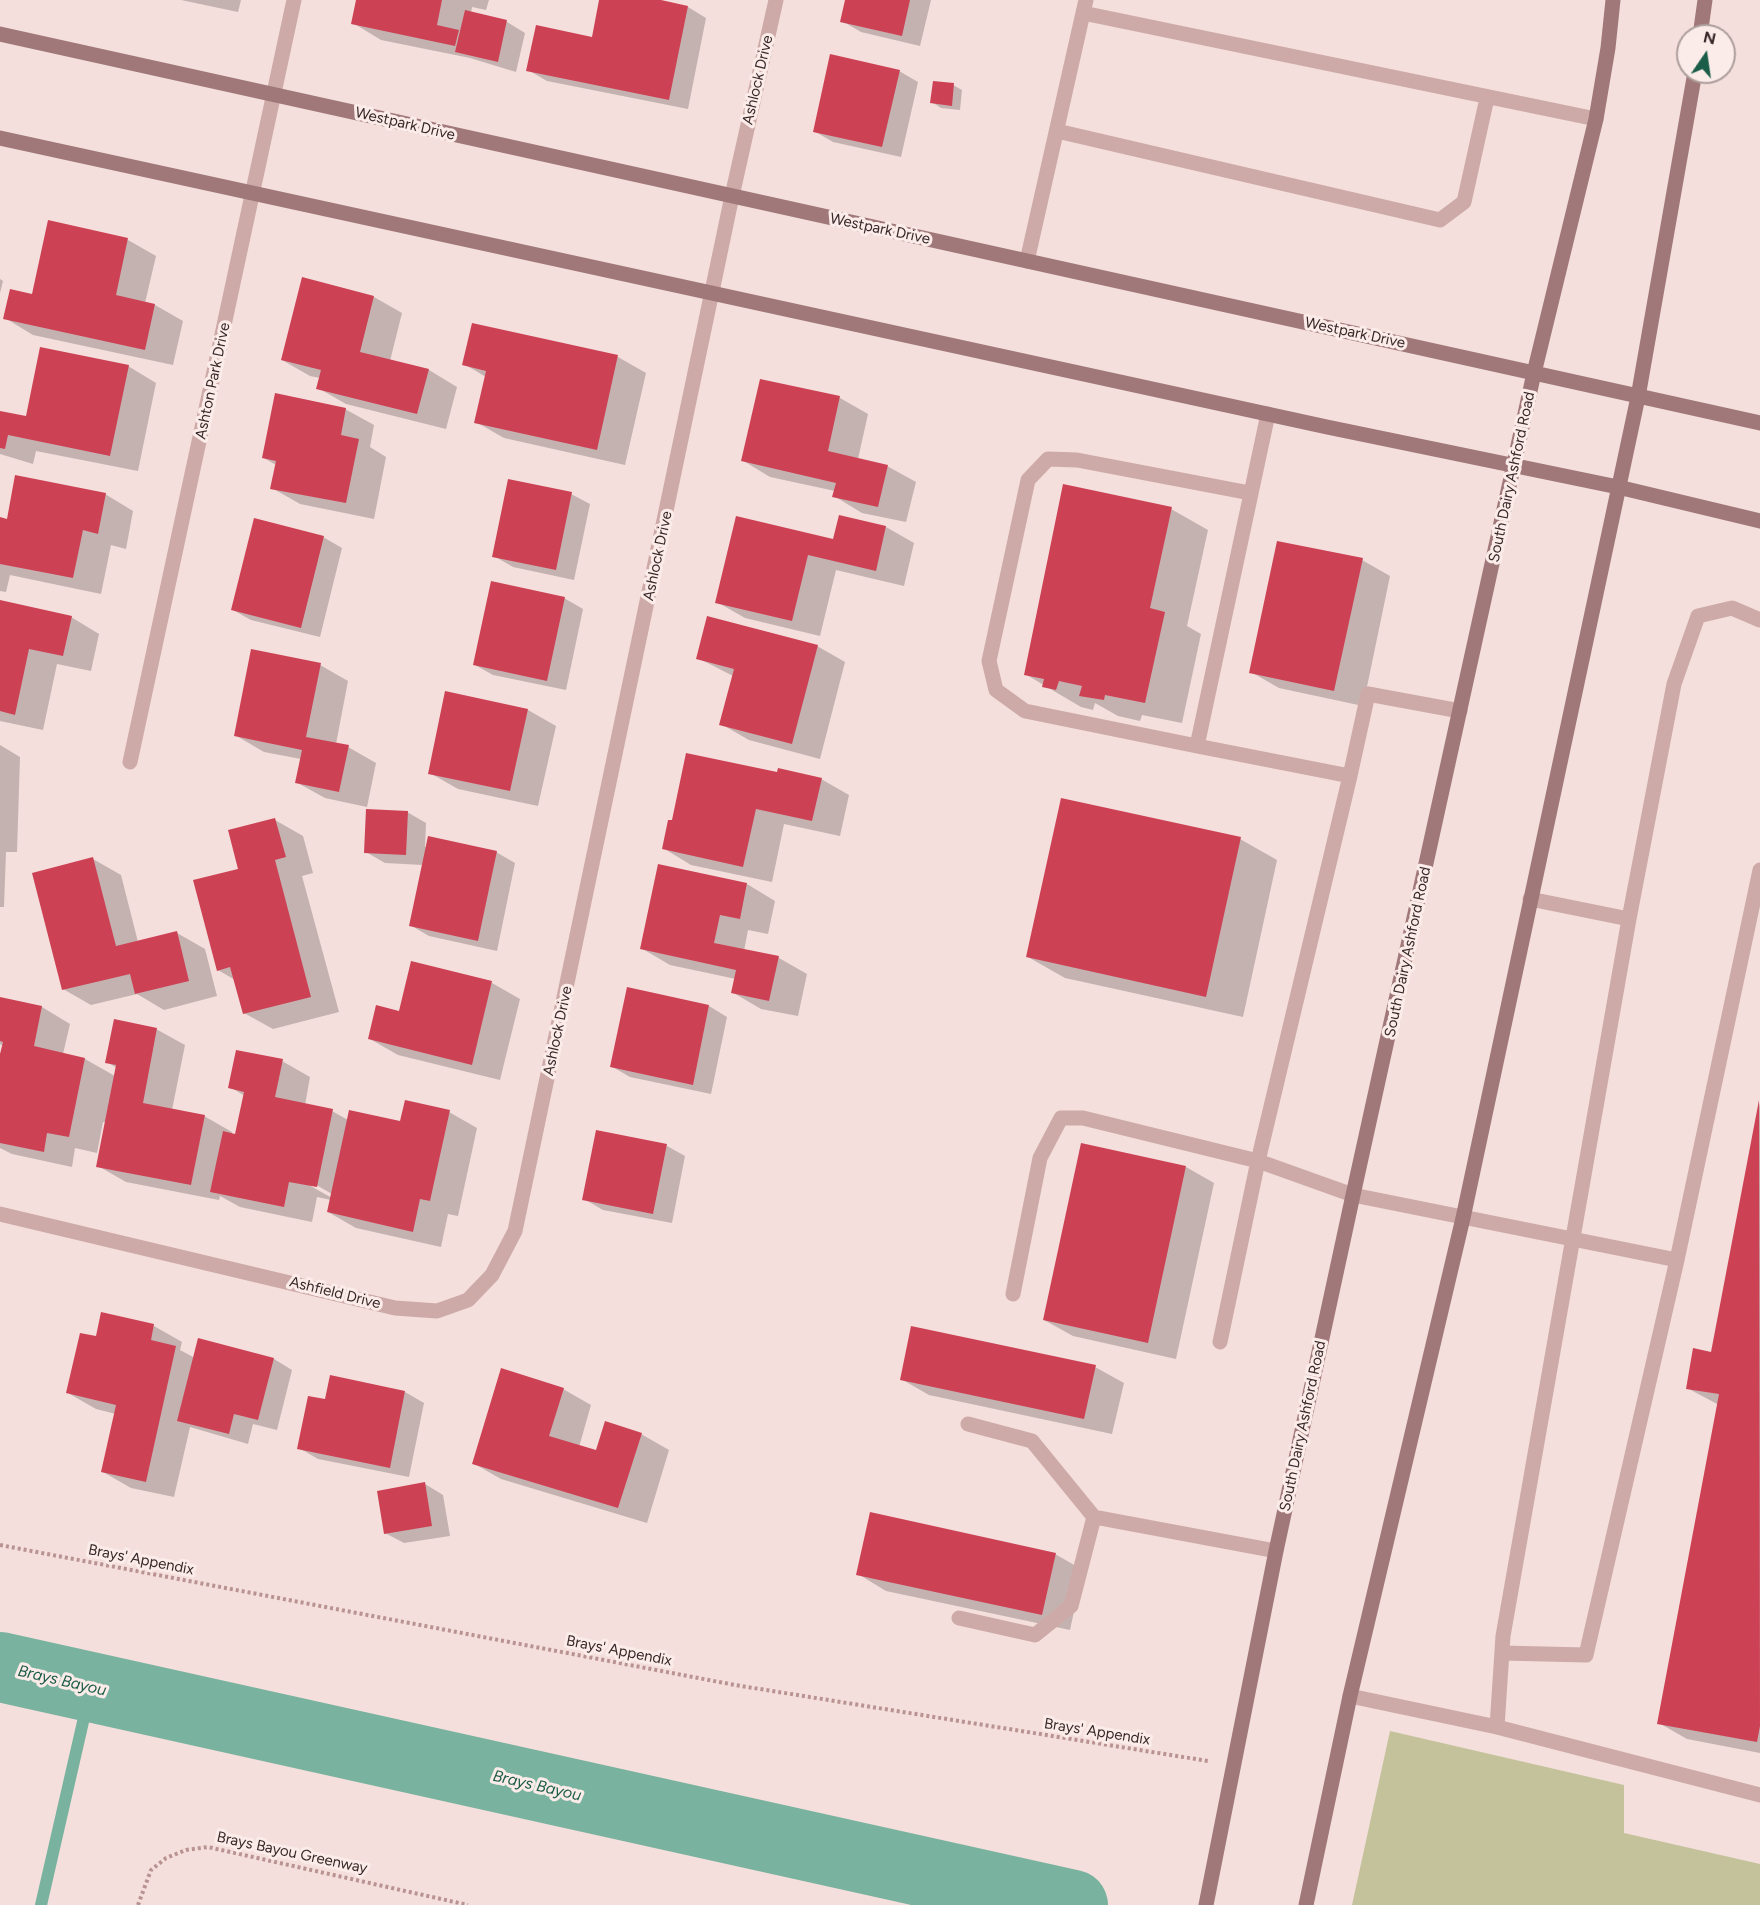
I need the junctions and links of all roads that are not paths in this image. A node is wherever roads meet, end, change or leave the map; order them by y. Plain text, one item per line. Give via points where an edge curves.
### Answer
1 (294, 0) edge
2 (776, 0) edge
3 (1613, 0) edge
4 (1705, 0) edge
5 (1085, 7) edge
6 (1702, 24) edge
7 (0, 34) edge
8 (1693, 84) edge
9 (274, 95) junction
10 (1487, 98) junction
11 (1596, 120) junction
12 (1058, 131) junction
13 (0, 138) edge
14 (254, 194) junction
15 (732, 196) junction
16 (1027, 261) junction
17 (713, 294) junction
18 (1534, 373) junction
19 (1638, 397) junction
20 (1268, 414) junction
21 (1760, 423) edge
22 (1515, 466) junction
23 (1618, 487) junction
24 (1250, 492) junction
25 (1760, 521) edge
26 (1760, 620) edge
27 (1460, 711) junction
28 (1197, 746) junction
29 (130, 762) dead end
30 (1350, 776) junction
31 (1760, 870) edge
32 (1530, 899) junction
33 (1629, 919) junction
34 (541, 1112) joint
35 (1258, 1161) junction
36 (1353, 1195) junction
37 (0, 1214) edge
38 (1463, 1218) junction
39 (1572, 1238) junction
40 (1677, 1260) junction
41 (1013, 1294) dead end
42 (1220, 1342) dead end
43 (968, 1424) dead end
44 (1094, 1517) junction
45 (1276, 1551) junction
46 (959, 1618) dead end
47 (1502, 1653) junction
48 (1350, 1696) junction
49 (1497, 1726) junction
50 (1760, 1795) edge
51 (1206, 1905) edge
52 (1306, 1905) edge

1 - 9 street, Ashton Park Drive
2 - 15 street, Ashlock Drive
3 - 11 main road, South Dairy Ashford Road
4 - 6 main road
5 - 10 street
5 - 12 street
7 - 9 main road, Westpark Drive
8 - 19 main road
9 - 14 street, Ashton Park Drive
9 - 15 main road, Westpark Drive
10 - 11 street
10 - 12 street via 1464,202 1440,220
11 - 18 main road, South Dairy Ashford Road
12 - 16 street
13 - 14 main road
14 - 17 main road
14 - 29 street, Ashton Park Drive
15 - 16 main road, Westpark Drive
15 - 17 street, Ashlock Drive
16 - 18 main road, Westpark Drive
17 - 20 main road
17 - 34 street, Ashlock Drive
18 - 19 main road, Westpark Drive
18 - 22 main road, South Dairy Ashford Road
19 - 21 main road, Westpark Drive
19 - 23 main road
20 - 22 main road
20 - 24 street
22 - 23 main road
22 - 27 main road, South Dairy Ashford Road
23 - 25 main road
23 - 32 main road
24 - 28 street
24 - 28 street via 1077,460 1048,459 1028,480 989,661 996,690 1025,711
26 - 33 street via 1732,608 1698,616 1674,684
27 - 30 street via 1368,694
27 - 36 main road, South Dairy Ashford Road
28 - 30 street
30 - 35 street
31 - 40 street
32 - 33 street
32 - 38 main road
33 - 39 street
34 - 37 street, Ashfield Drive via 515,1231 492,1275 468,1300 437,1311 395,1308
35 - 36 street
35 - 41 street via 1083,1118 1060,1118 1040,1158
35 - 42 street
36 - 38 street
36 - 45 main road, South Dairy Ashford Road
38 - 39 street
38 - 48 main road
39 - 40 street
39 - 47 street
40 - 47 street via 1586,1655
43 - 44 street via 1032,1441
44 - 45 street
44 - 46 street via 1071,1606 1035,1635
45 - 51 main road, South Dairy Ashford Road
47 - 49 street
48 - 49 street
48 - 52 main road
49 - 50 street

